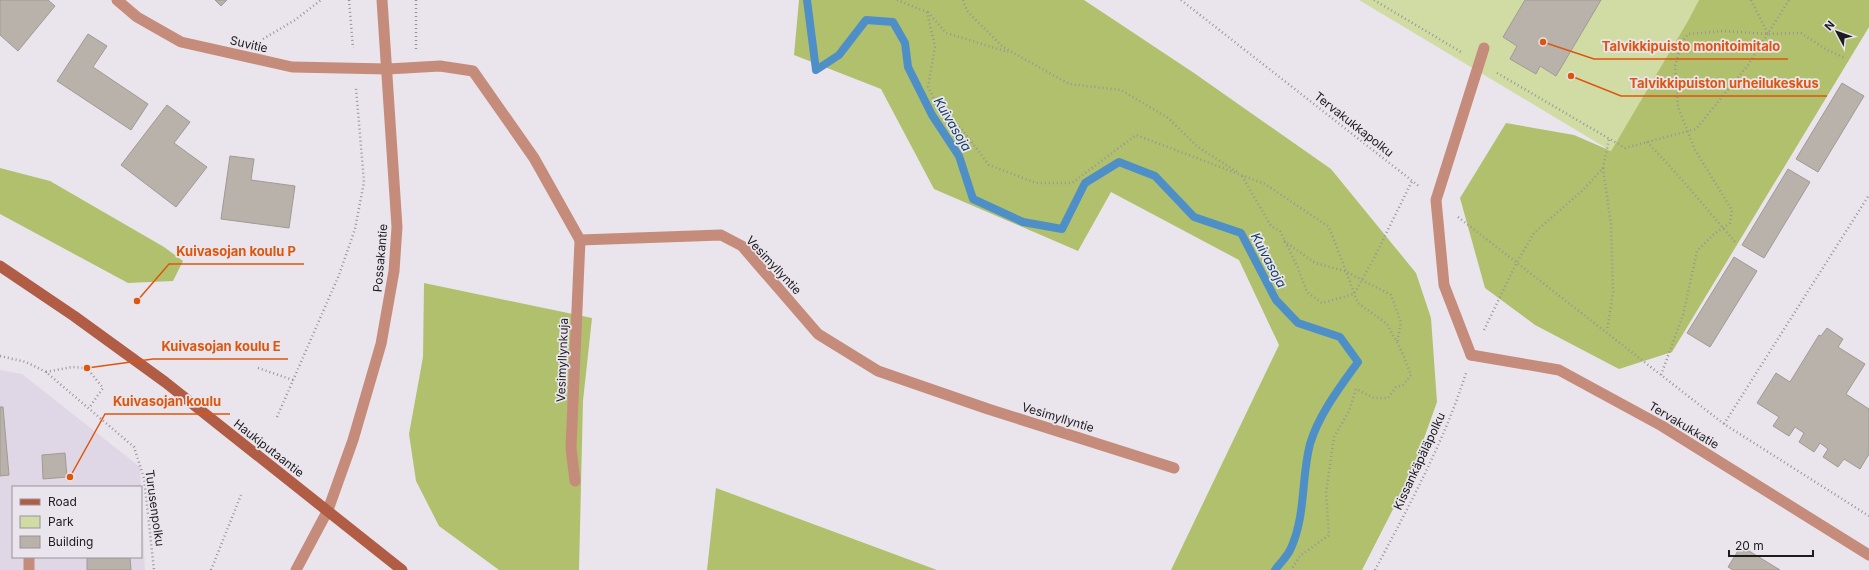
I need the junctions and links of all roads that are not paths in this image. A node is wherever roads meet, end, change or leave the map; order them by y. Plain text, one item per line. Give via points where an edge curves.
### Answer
1 (117, 0) edge
2 (382, 0) edge
3 (1484, 48) dead end
4 (388, 69) junction
5 (580, 240) junction
6 (0, 266) edge
7 (1174, 468) dead end
8 (575, 481) dead end
9 (328, 510) junction
10 (1869, 555) edge
11 (29, 558) dead end
12 (29, 570) edge
13 (296, 570) edge
14 (402, 570) edge

1 - 4 street, Suvitie via 137,17 181,42 292,67
2 - 4 street, Possakantie
3 - 10 street, Tervakukkatie via 1436,200 1444,285 1471,355 1559,370 1662,426
4 - 5 street via 440,66 473,71 534,158
4 - 9 street, Possakantie via 397,227 394,271 381,344 353,440
5 - 7 street, Vesimyllyntie via 721,235 742,246 818,334 878,371
5 - 8 street, Vesimyllynkuja via 572,448
6 - 9 main road, Haukiputaantie via 164,382
9 - 13 street, Possakantie
9 - 14 main road, Haukiputaantie
11 - 12 street

